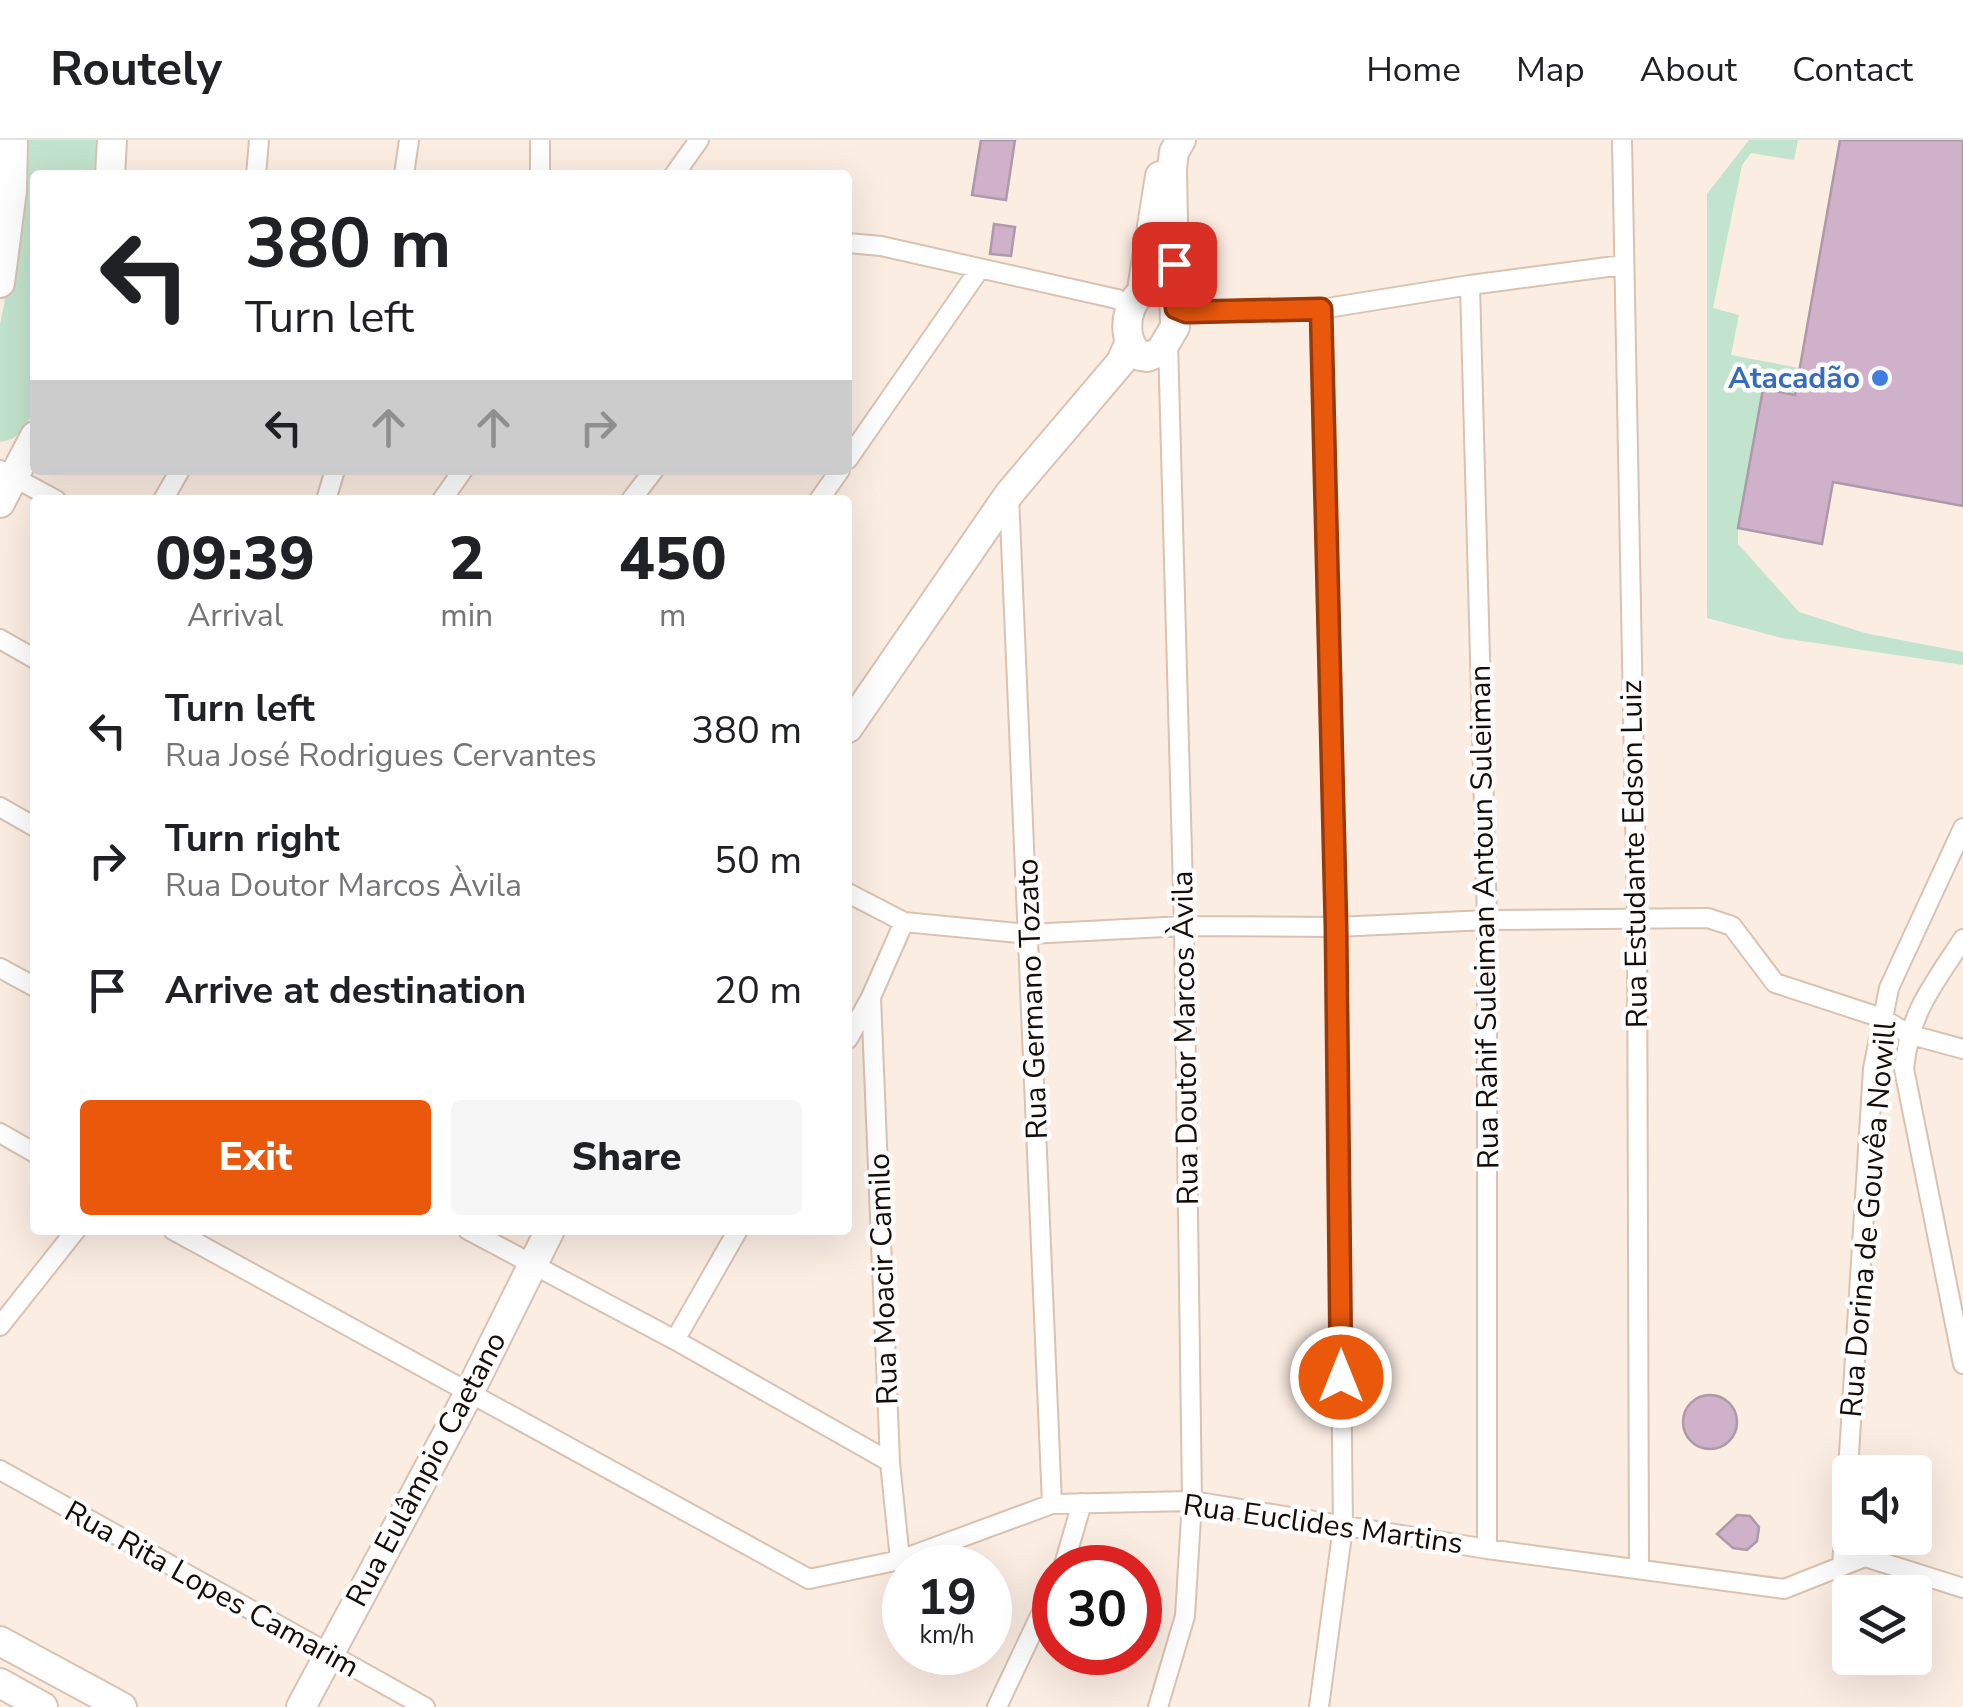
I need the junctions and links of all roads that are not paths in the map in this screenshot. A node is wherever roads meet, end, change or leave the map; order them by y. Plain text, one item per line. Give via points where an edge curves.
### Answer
1 (14, 140) edge
2 (112, 140) edge
3 (259, 140) edge
4 (408, 140) edge
5 (540, 140) edge
6 (700, 140) edge
7 (1165, 140) edge
8 (1181, 140) edge
9 (1622, 140) edge
10 (110, 170) edge
11 (256, 170) edge
12 (405, 170) edge
13 (540, 170) edge
14 (678, 170) edge
15 (852, 243) edge
16 (1623, 265) junction
17 (979, 270) junction
18 (0, 284) edge
19 (1470, 284) junction
20 (1132, 298) junction
21 (1321, 309) junction
22 (1160, 335) junction
23 (30, 443) edge
24 (852, 453) edge
25 (8, 474) edge
26 (650, 475) edge
27 (1009, 494) junction
28 (47, 495) edge
29 (635, 495) edge
30 (0, 503) edge
31 (0, 639) edge
32 (30, 656) edge
33 (852, 722) edge
34 (0, 807) edge
35 (30, 824) edge
36 (1963, 828) edge
37 (852, 895) edge
38 (1637, 919) junction
39 (1488, 920) junction
40 (904, 922) junction
41 (1184, 926) junction
42 (1336, 927) junction
43 (1030, 934) junction
44 (1963, 939) edge
45 (0, 968) edge
46 (30, 984) edge
47 (871, 997) junction
48 (1882, 1018) junction
49 (852, 1031) edge
50 (1908, 1034) junction
51 (1963, 1049) edge
52 (0, 1134) edge
53 (30, 1150) edge
54 (72, 1235) edge
55 (181, 1235) edge
56 (477, 1235) edge
57 (547, 1235) edge
58 (735, 1235) edge
59 (531, 1264) junction
60 (3, 1317) edge
61 (675, 1340) junction
62 (1963, 1364) edge
63 (469, 1393) junction
64 (890, 1462) junction
65 (0, 1470) edge
66 (1192, 1501) junction
67 (1082, 1503) junction
68 (1052, 1504) junction
69 (1343, 1527) junction
70 (898, 1545) edge
71 (941, 1545) edge
72 (1070, 1545) edge
73 (1487, 1549) junction
74 (882, 1564) edge
75 (1842, 1566) junction
76 (1639, 1568) junction
77 (1963, 1588) edge
78 (1032, 1633) edge
79 (0, 1641) edge
80 (329, 1655) junction
81 (0, 1683) edge
82 (44, 1707) edge
83 (122, 1707) edge
84 (301, 1707) edge
85 (425, 1707) edge
86 (997, 1707) edge
87 (1158, 1707) edge
88 (1319, 1707) edge

1 - 18 street
2 - 10 street
3 - 11 street
4 - 12 street
5 - 13 street
6 - 14 street
7 - 20 street
8 - 22 street, Rua Doutor Marcos Àvila via 1172,169
9 - 16 street, Rua Estudante Edson Luiz
15 - 17 street
16 - 19 street
16 - 38 street, Rua Estudante Edson Luiz
17 - 20 street
17 - 24 street
19 - 21 street
19 - 39 street, Rua Rahif Suleiman Antoun Suleiman
20 - 22 street via 1128,330
20 - 22 street via 1159,284
21 - 22 street
21 - 42 street
22 - 27 street
22 - 41 street, Rua Doutor Marcos Àvila
23 - 25 street
25 - 28 street
25 - 30 street
26 - 29 street
27 - 33 street
27 - 43 street, Rua Germano Tozato
31 - 32 street
34 - 35 street
36 - 48 street, Rua Dorina de Gouvêa Nowill via 1889,988
37 - 40 street
38 - 39 street
38 - 48 street via 1708,918 1732,926 1775,982
38 - 76 street, Rua Estudante Edson Luiz
39 - 42 street
39 - 73 street, Rua Rahif Suleiman Antoun Suleiman
40 - 43 street
40 - 47 street
41 - 42 street
41 - 43 street
41 - 66 street, Rua Doutor Marcos Àvila
42 - 69 street
43 - 68 street, Rua Germano Tozato
44 - 50 street
45 - 46 street
47 - 49 street
47 - 64 street, Rua Moacir Camilo
48 - 50 street
48 - 75 street, Rua Dorina de Gouvêa Nowill via 1873,1069
50 - 51 street
50 - 62 street via 1904,1069
52 - 53 street
54 - 60 street
55 - 63 street
56 - 59 street
57 - 59 street, Rua Eulâmpio Caetano
58 - 61 street
59 - 61 street
59 - 63 street, Rua Eulâmpio Caetano
61 - 64 street
63 - 74 street, Rua Euclides Martins via 809,1579
63 - 80 street, Rua Eulâmpio Caetano
64 - 70 street, Rua Moacir Camilo
65 - 80 street, Rua Rita Lopes Camarim
66 - 67 street, Rua Euclides Martins
66 - 69 street, Rua Euclides Martins
66 - 87 street, Rua Doutor Marcos Àvila via 1185,1616
67 - 68 street, Rua Euclides Martins
67 - 72 street
68 - 71 street, Rua Euclides Martins
69 - 73 street, Rua Euclides Martins
69 - 88 street
73 - 76 street, Rua Euclides Martins
75 - 76 street, Rua Euclides Martins via 1784,1589
75 - 77 street, Rua Euclides Martins via 1866,1557
78 - 86 street
79 - 83 street
80 - 84 street, Rua Eulâmpio Caetano
80 - 85 street, Rua Rita Lopes Camarim
81 - 82 street

